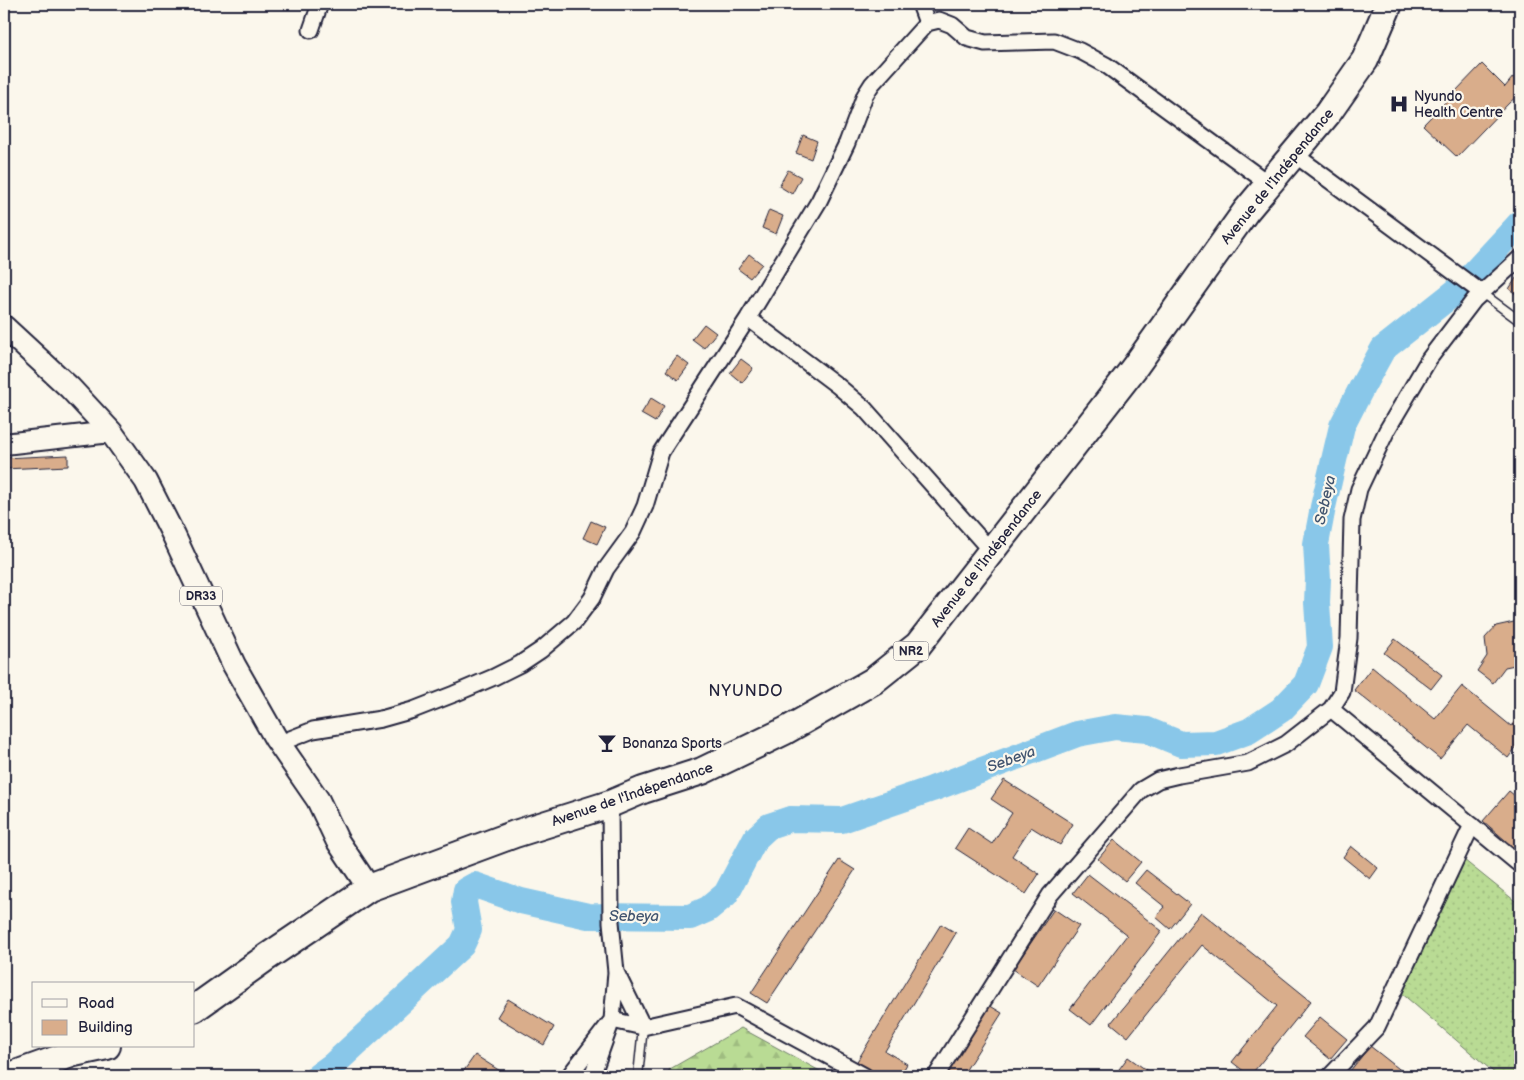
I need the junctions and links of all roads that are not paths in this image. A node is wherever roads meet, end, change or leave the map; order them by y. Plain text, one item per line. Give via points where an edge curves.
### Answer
1 (320, 4) edge
2 (920, 4) edge
3 (1389, 4) edge
4 (926, 23) junction
5 (311, 30) dead end
6 (1294, 154) junction
7 (1269, 184) junction
8 (1520, 258) edge
9 (1477, 289) junction
10 (748, 318) junction
11 (1520, 321) edge
12 (4, 327) edge
13 (111, 432) junction
14 (4, 444) edge
15 (990, 550) junction
16 (1331, 708) junction
17 (280, 743) junction
18 (610, 804) junction
19 (1472, 826) junction
20 (1520, 865) edge
21 (369, 888) junction
22 (616, 972) junction
23 (195, 1008) edge
24 (612, 1020) junction
25 (643, 1027) junction
26 (98, 1048) edge
27 (10, 1076) edge
28 (569, 1076) edge
29 (592, 1076) edge
30 (638, 1076) edge
31 (865, 1076) edge
32 (936, 1076) edge
33 (1330, 1076) edge

1 - 5 street
2 - 4 street
3 - 6 highway, Avenue de l'Indépendance / NR2 via 1365,60
4 - 7 street via 939,20 952,24 967,38 985,43 1054,41 1080,51 1106,65
4 - 10 street via 865,95 819,201
6 - 7 highway, Avenue de l'Indépendance / NR2
6 - 9 street
7 - 15 highway, Avenue de l'Indépendance / NR2 via 1246,211 1134,368
8 - 9 street
9 - 11 lane
9 - 16 street via 1474,300 1429,358 1387,430 1359,489 1352,520 1350,638 1342,692
10 - 15 street via 864,408
10 - 17 street via 661,452 645,506 633,532 574,622 520,664 454,694 413,710 381,719 313,730
12 - 13 main road, DR33 via 70,388
13 - 14 street
13 - 17 main road, DR33 via 146,481 234,665
15 - 18 highway, Avenue de l'Indépendance / NR2 via 918,646 873,681 785,731 702,771
16 - 19 street
16 - 32 street via 1286,744 1248,763 1179,774 1158,780 1141,790 1050,896
17 - 21 main road, DR33 via 316,795 337,840
18 - 21 highway, Avenue de l'Indépendance / NR2 via 515,834
18 - 22 street via 611,903
19 - 20 street
19 - 33 street via 1377,1027
21 - 23 highway, Avenue de l'Indépendance / NR2
22 - 24 street
22 - 25 street
24 - 25 street
24 - 28 street
24 - 29 street
25 - 30 lane
25 - 31 street via 736,1006
26 - 27 highway

